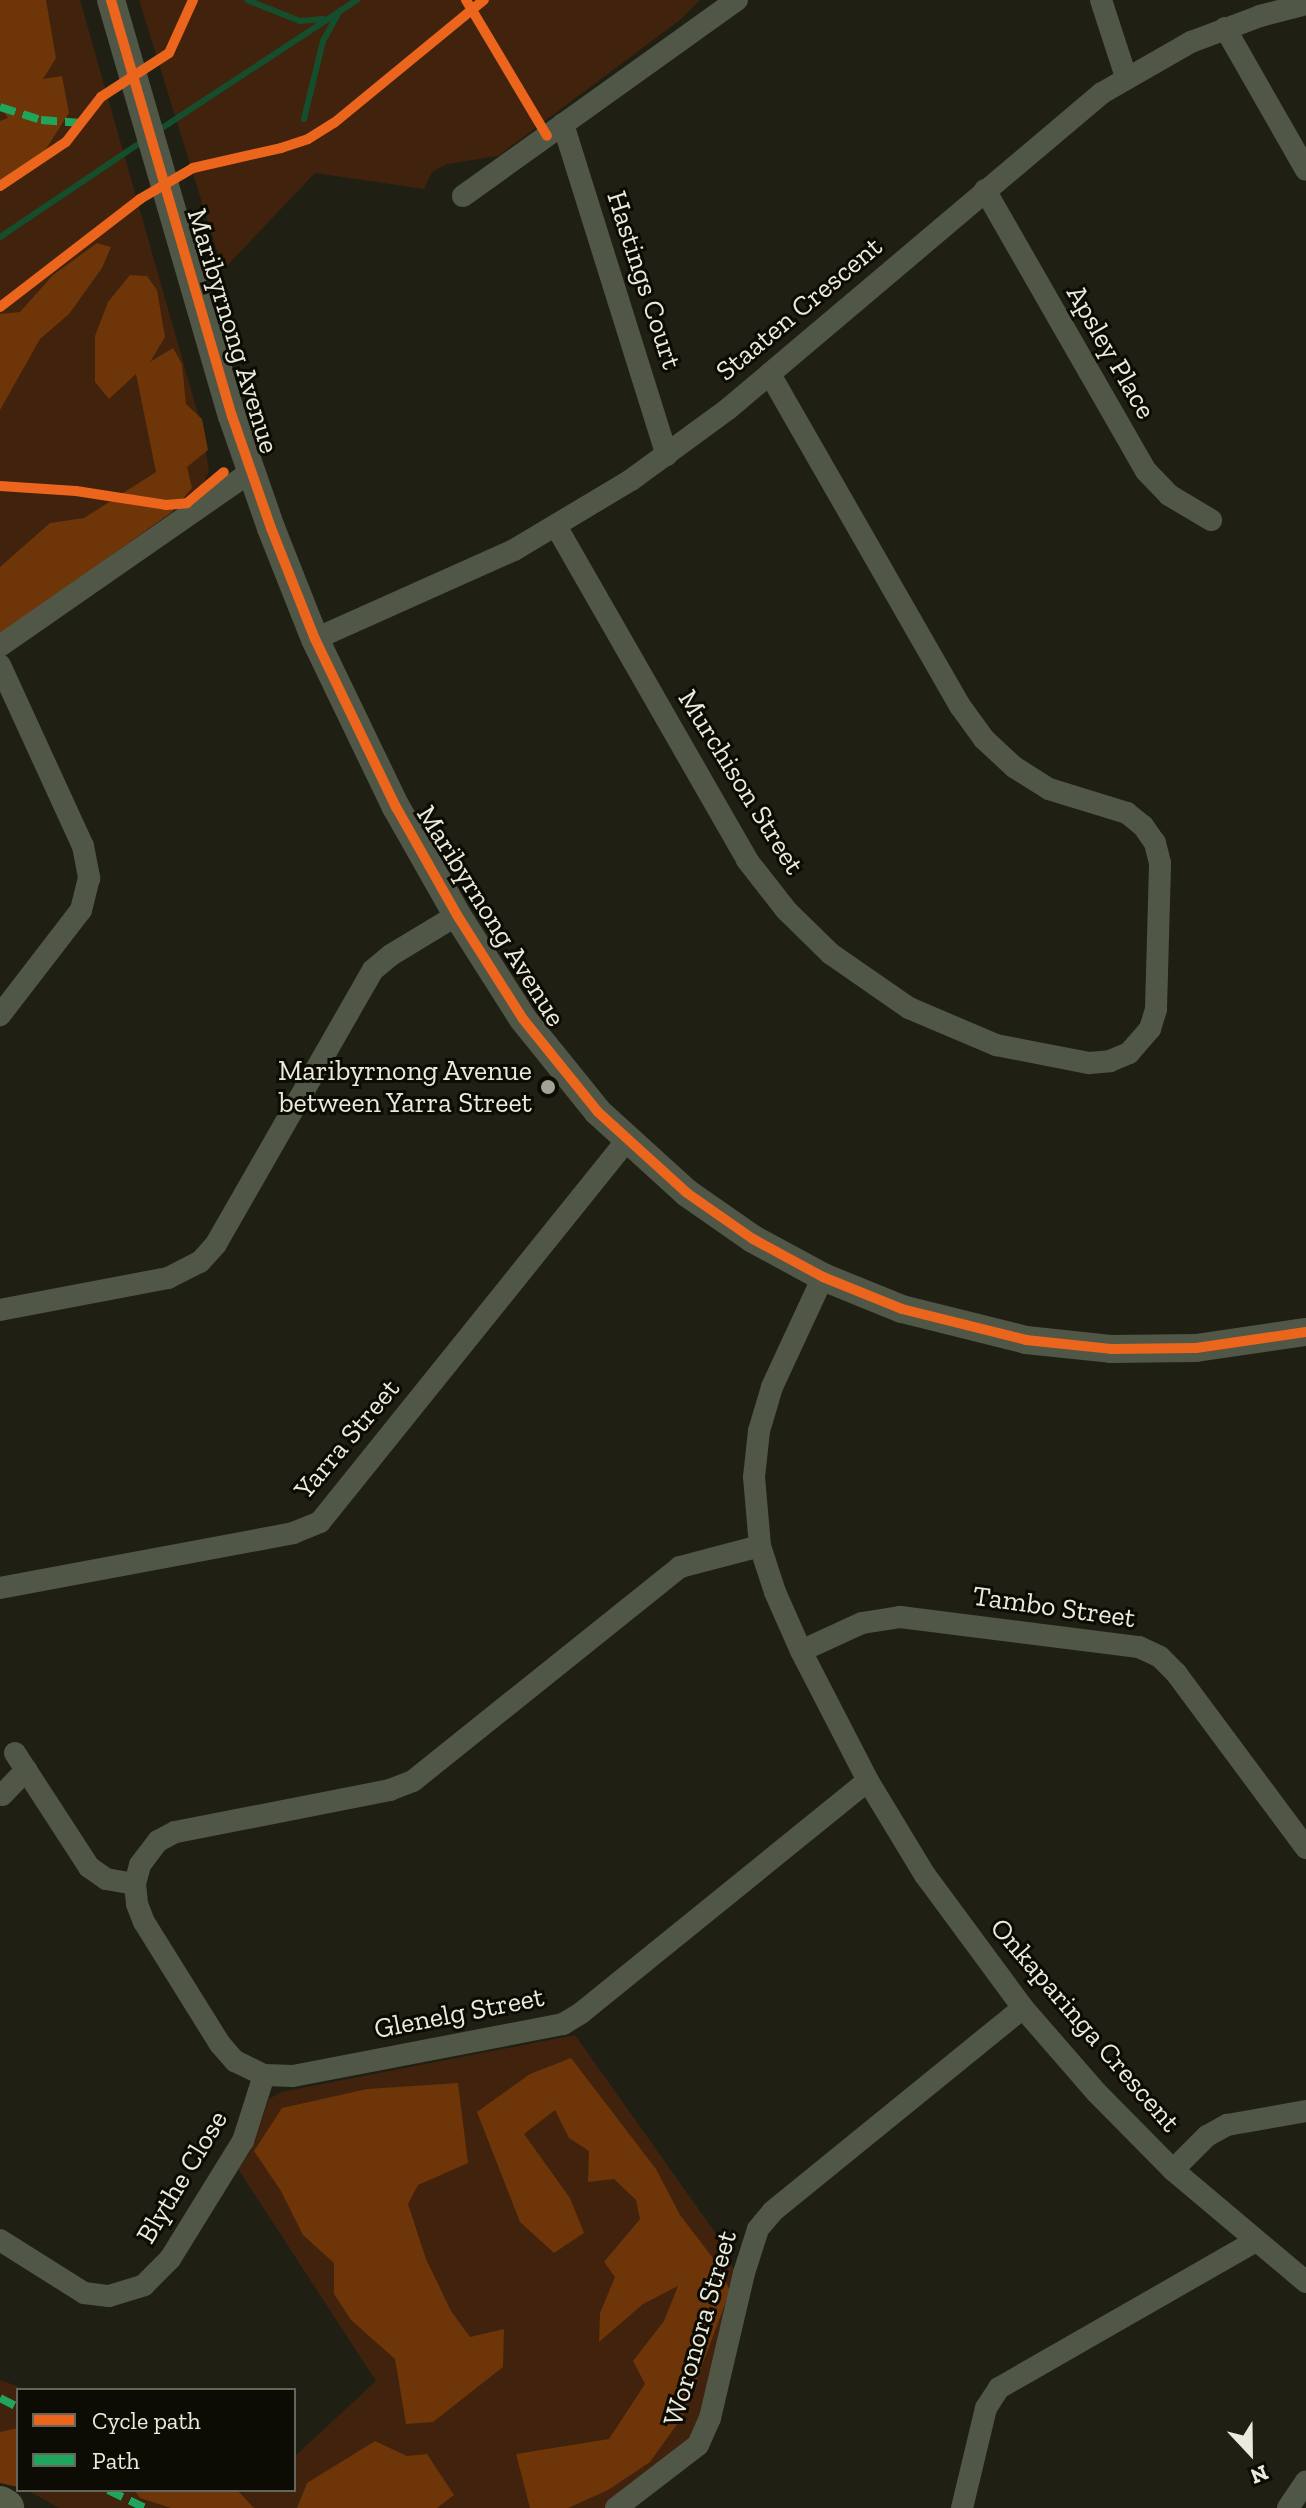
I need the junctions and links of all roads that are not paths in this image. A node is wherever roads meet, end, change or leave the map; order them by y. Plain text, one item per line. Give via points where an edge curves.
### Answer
1 (111, 0) edge
2 (737, 0) edge
3 (1101, 0) edge
4 (1306, 4) edge
5 (1225, 28) junction
6 (1126, 77) junction
7 (563, 124) junction
8 (1306, 170) edge
9 (985, 190) junction
10 (463, 196) dead end
11 (770, 374) junction
12 (667, 455) junction
13 (250, 472) junction
14 (1211, 520) dead end
15 (556, 526) junction
16 (315, 639) junction
17 (0, 646) edge
18 (0, 665) edge
19 (457, 915) junction
20 (0, 1015) edge
21 (626, 1141) junction
22 (823, 1277) junction
23 (0, 1310) edge
24 (1306, 1332) edge
25 (760, 1546) junction
26 (0, 1588) edge
27 (801, 1651) junction
28 (868, 1781) junction
29 (2, 1795) dead end
30 (1306, 1848) edge
31 (135, 1884) junction
32 (1023, 2008) junction
33 (264, 2075) junction
34 (1306, 2111) edge
35 (1173, 2170) junction
36 (0, 2240) edge
37 (1254, 2242) junction
38 (1306, 2282) edge
39 (1306, 2481) edge
40 (616, 2508) edge
41 (962, 2508) edge
42 (1288, 2508) edge

1 - 13 street, Maribyrnong Avenue
2 - 7 street
3 - 6 street
4 - 5 street, Staaten Crescent
5 - 6 street, Staaten Crescent
5 - 8 street
6 - 9 street, Staaten Crescent
7 - 10 street
7 - 12 street, Hastings Court
9 - 11 street, Staaten Crescent
9 - 14 street, Apsley Place via 1146,471 1169,495
11 - 12 street, Staaten Crescent
11 - 15 street, Murchison Street via 960,706 984,739 1049,789 1127,813 1155,843 1160,863 1156,1009 1150,1029 1129,1053 1089,1063 996,1045 909,1008 831,954 786,910 747,860
12 - 15 street, Staaten Crescent
13 - 16 street, Maribyrnong Avenue
13 - 17 street
15 - 16 street, Staaten Crescent via 471,571
16 - 19 street, Maribyrnong Avenue via 396,807
18 - 20 street via 83,846 89,878 81,910
19 - 21 street, Maribyrnong Avenue via 547,1052
19 - 23 street via 373,970 216,1244 200,1262 168,1278
21 - 22 street, Maribyrnong Avenue via 719,1217
21 - 26 street, Yarra Street via 320,1522 293,1533
22 - 24 street, Maribyrnong Avenue via 943,1322 1068,1346 1196,1348
22 - 25 street, Onkaparinga Crescent via 772,1387 759,1431 754,1477
25 - 27 street, Onkaparinga Crescent
25 - 31 street via 701,1559 671,1573 413,1781 175,1832 151,1848
27 - 28 street, Onkaparinga Crescent
27 - 30 street, Tambo Street via 862,1623 900,1617 1139,1647 1176,1673
28 - 32 street, Onkaparinga Crescent via 956,1920
28 - 33 street, Glenelg Street via 563,2024 293,2076
29 - 31 street via 20,1762 89,1867 106,1879
31 - 33 street via 144,1922 220,2044 243,2067
32 - 35 street, Onkaparinga Crescent
32 - 40 street, Woronora Street via 773,2211 758,2229 710,2418 698,2445
33 - 36 street, Blythe Close via 243,2141 170,2259 144,2285 121,2294 84,2293
34 - 35 street via 1227,2125 1207,2136
35 - 37 street, Onkaparinga Crescent
37 - 38 street, Onkaparinga Crescent
37 - 41 street via 999,2388 986,2408
39 - 42 street

